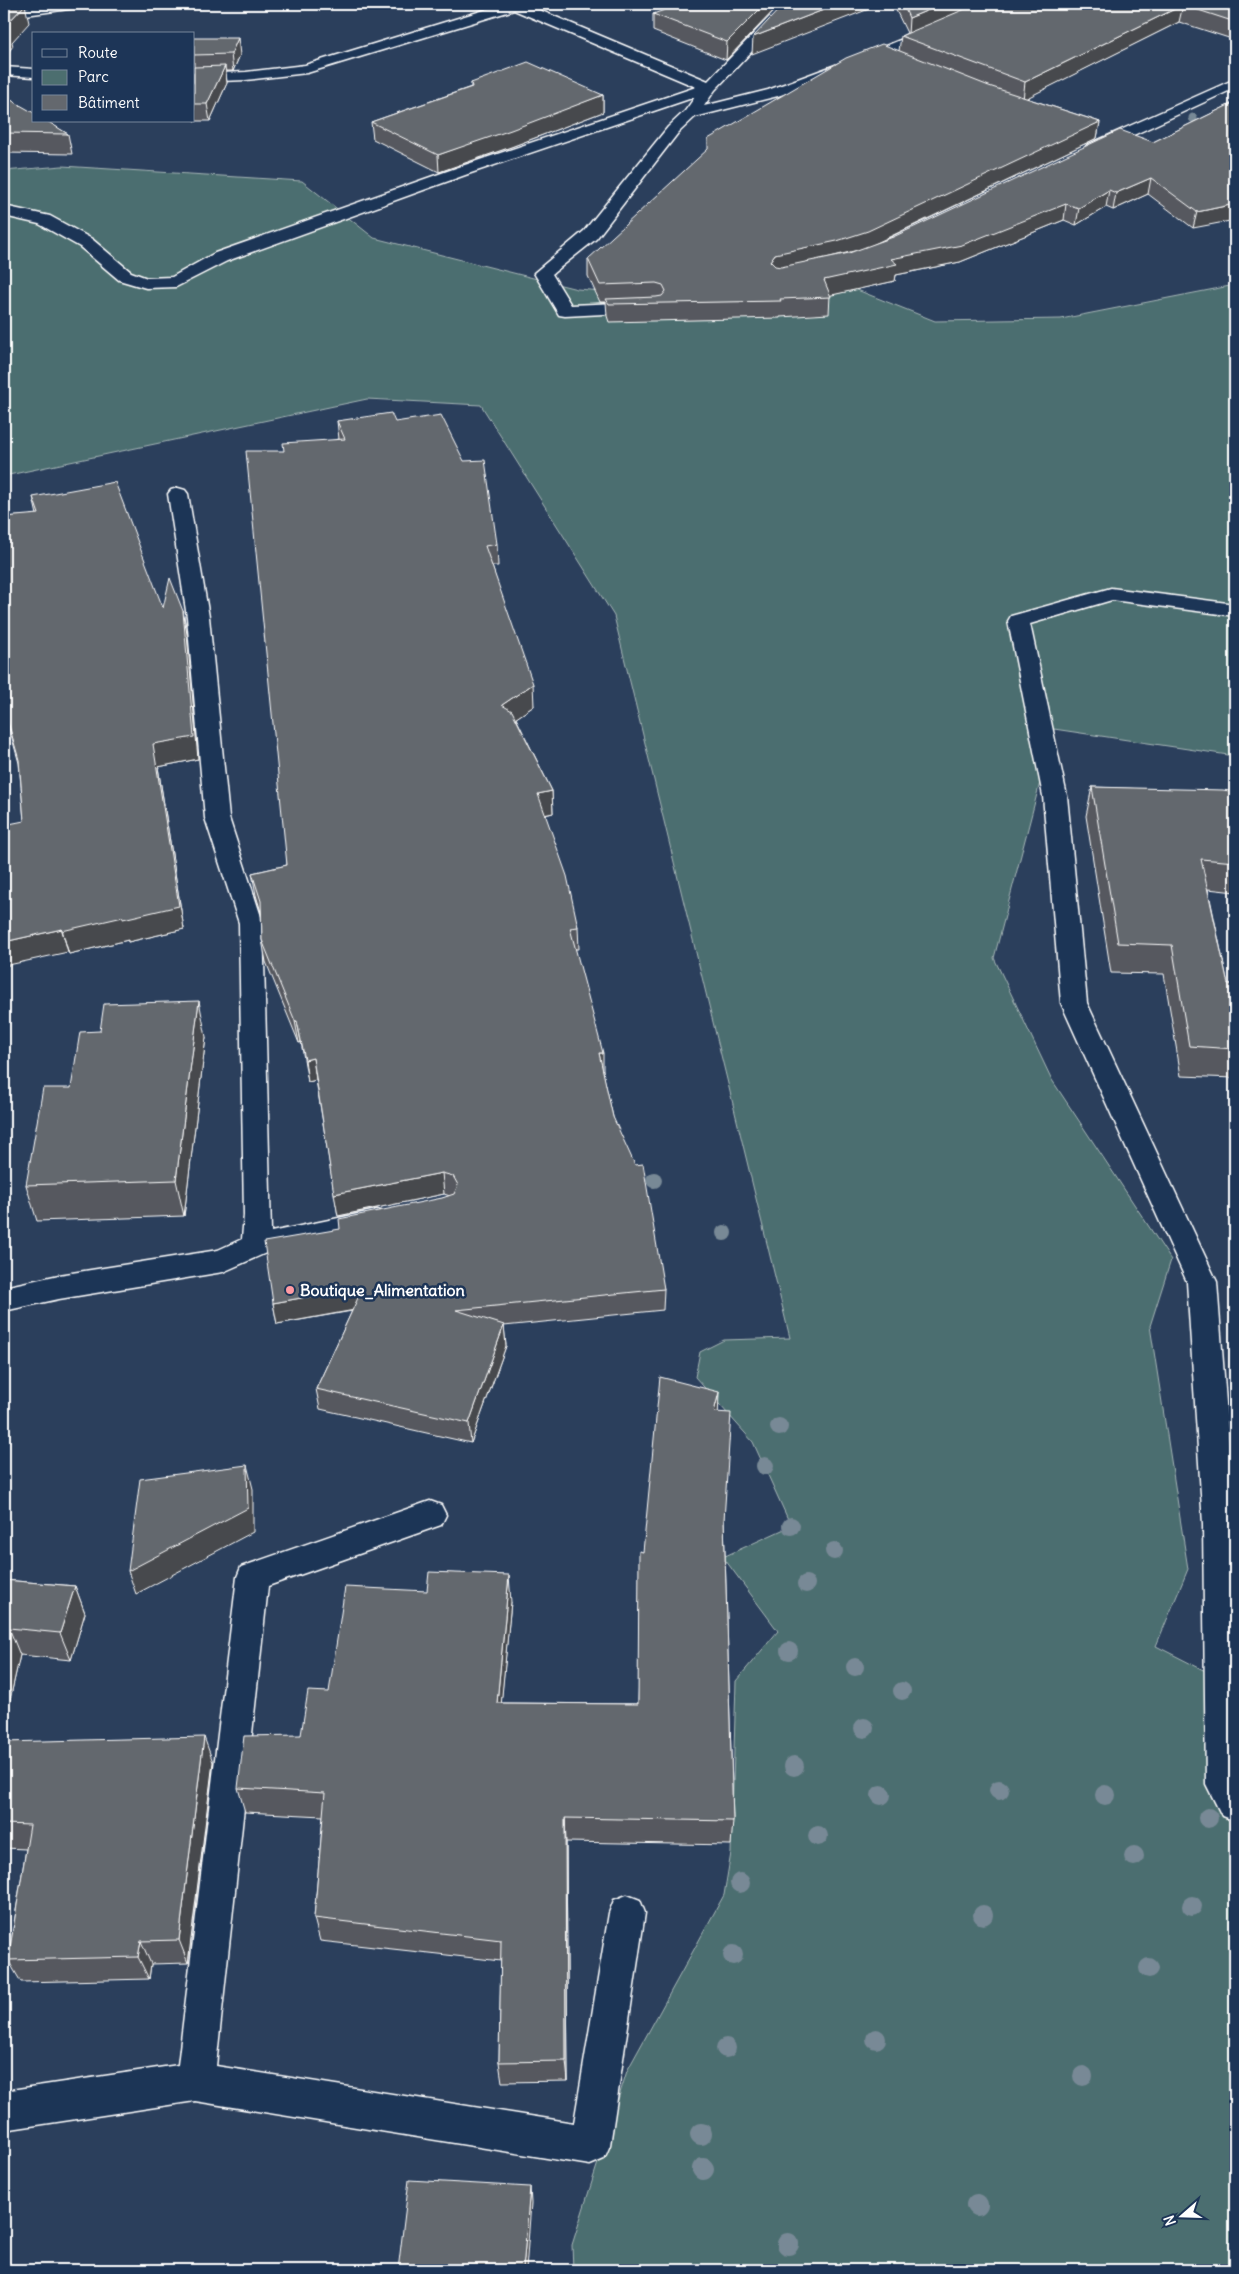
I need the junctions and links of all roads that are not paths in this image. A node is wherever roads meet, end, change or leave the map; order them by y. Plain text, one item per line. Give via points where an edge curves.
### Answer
1 (76, 4) edge
2 (517, 4) edge
3 (790, 4) edge
4 (998, 4) edge
5 (4, 14) edge
6 (880, 53) junction
7 (898, 60) edge
8 (4, 71) edge
9 (32, 73) edge
10 (195, 78) edge
11 (1235, 83) edge
12 (710, 87) junction
13 (690, 114) junction
14 (1099, 130) edge
15 (1116, 136) junction
16 (1082, 153) edge
17 (4, 210) edge
18 (655, 307) edge
19 (178, 494) dead end
20 (1235, 610) edge
21 (407, 1215) edge
22 (256, 1246) junction
23 (4, 1299) edge
24 (430, 1515) dead end
25 (1235, 1804) edge
26 (627, 1914) dead end
27 (195, 2082) junction
28 (4, 2111) edge

1 - 5 street
2 - 10 street via 307,69
2 - 12 street
3 - 12 street
4 - 6 street
6 - 7 street
6 - 13 street via 772,94
8 - 9 street
11 - 15 street
12 - 13 street
12 - 17 street via 230,254 176,282 146,283 125,276 86,243 44,220
13 - 18 street via 673,130 590,235 543,274 565,311
14 - 15 street
15 - 16 street
19 - 22 street via 198,617 217,818 250,922 258,1215
20 - 25 street via 1111,594 1019,621 1055,796 1074,1003 1202,1282 1219,1524 1224,1784
21 - 22 street
22 - 23 street via 223,1261
24 - 27 street via 253,1577
26 - 27 street via 590,2145
27 - 28 street

